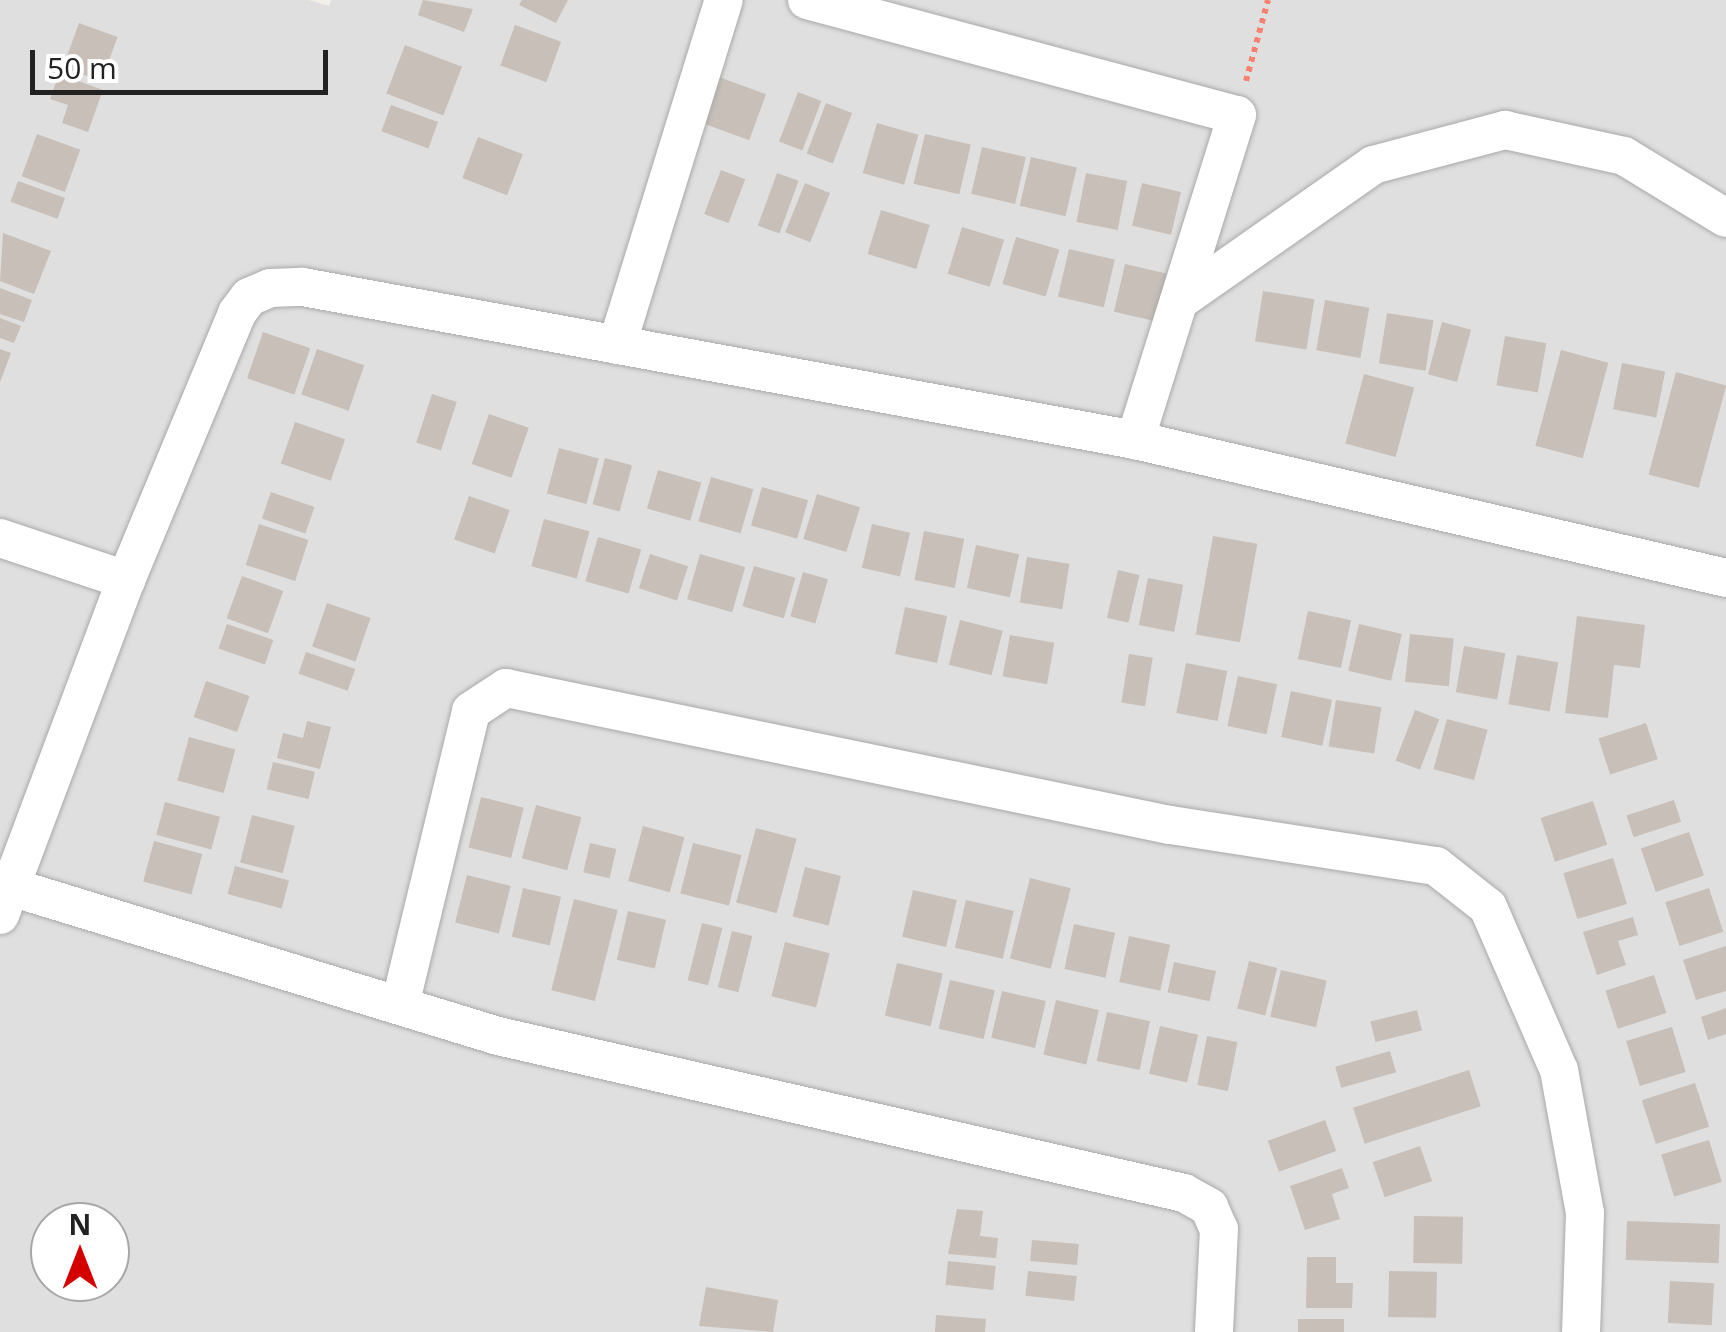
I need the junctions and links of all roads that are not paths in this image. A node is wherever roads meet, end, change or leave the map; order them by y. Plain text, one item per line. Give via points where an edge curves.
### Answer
1 (724, 0) edge
2 (806, 0) edge
3 (1726, 218) edge
4 (1179, 300) junction
5 (616, 346) junction
6 (1135, 440) junction
7 (0, 538) edge
8 (1726, 578) edge
9 (126, 580) junction
10 (5, 901) edge
11 (400, 1005) junction
12 (1214, 1332) edge
13 (1582, 1332) edge

1 - 5 street
2 - 4 street via 1237,115
3 - 4 street via 1624,156 1505,130 1373,166
4 - 6 street
5 - 6 street
5 - 9 street via 303,288 270,288 249,297
6 - 8 street
7 - 9 street
9 - 10 street
10 - 11 street
11 - 12 street via 498,1036 1184,1193 1209,1207 1219,1229
11 - 13 street via 471,712 506,688 1170,825 1436,866 1488,907 1559,1070 1585,1213

